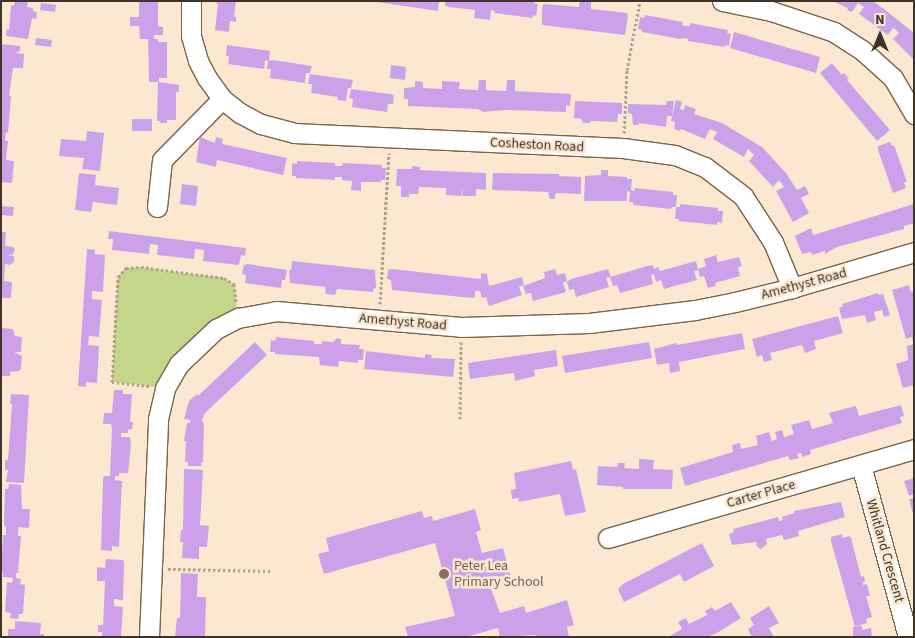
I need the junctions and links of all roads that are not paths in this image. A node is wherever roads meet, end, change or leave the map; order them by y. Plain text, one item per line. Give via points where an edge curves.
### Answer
1 (191, 1) edge
2 (722, 1) edge
3 (222, 99) junction
4 (914, 114) edge
5 (158, 207) dead end
6 (914, 252) edge
7 (792, 288) junction
8 (914, 449) edge
9 (861, 465) junction
10 (608, 538) dead end
11 (149, 637) edge
12 (908, 637) edge

1 - 3 street, Cosheston Road via 191,36 198,61
2 - 4 street via 771,11 834,32 863,51 893,78
3 - 5 street via 162,160
3 - 7 street, Cosheston Road via 262,124 294,133 623,148 675,155 705,167 743,196 773,242
6 - 7 street, Amethyst Road
7 - 11 street, Amethyst Road via 694,310 542,326 461,327 276,311 238,318 216,328 179,364 165,388 158,418
8 - 9 street, Carter Place
9 - 10 street, Carter Place
9 - 12 street, Whitland Crescent

